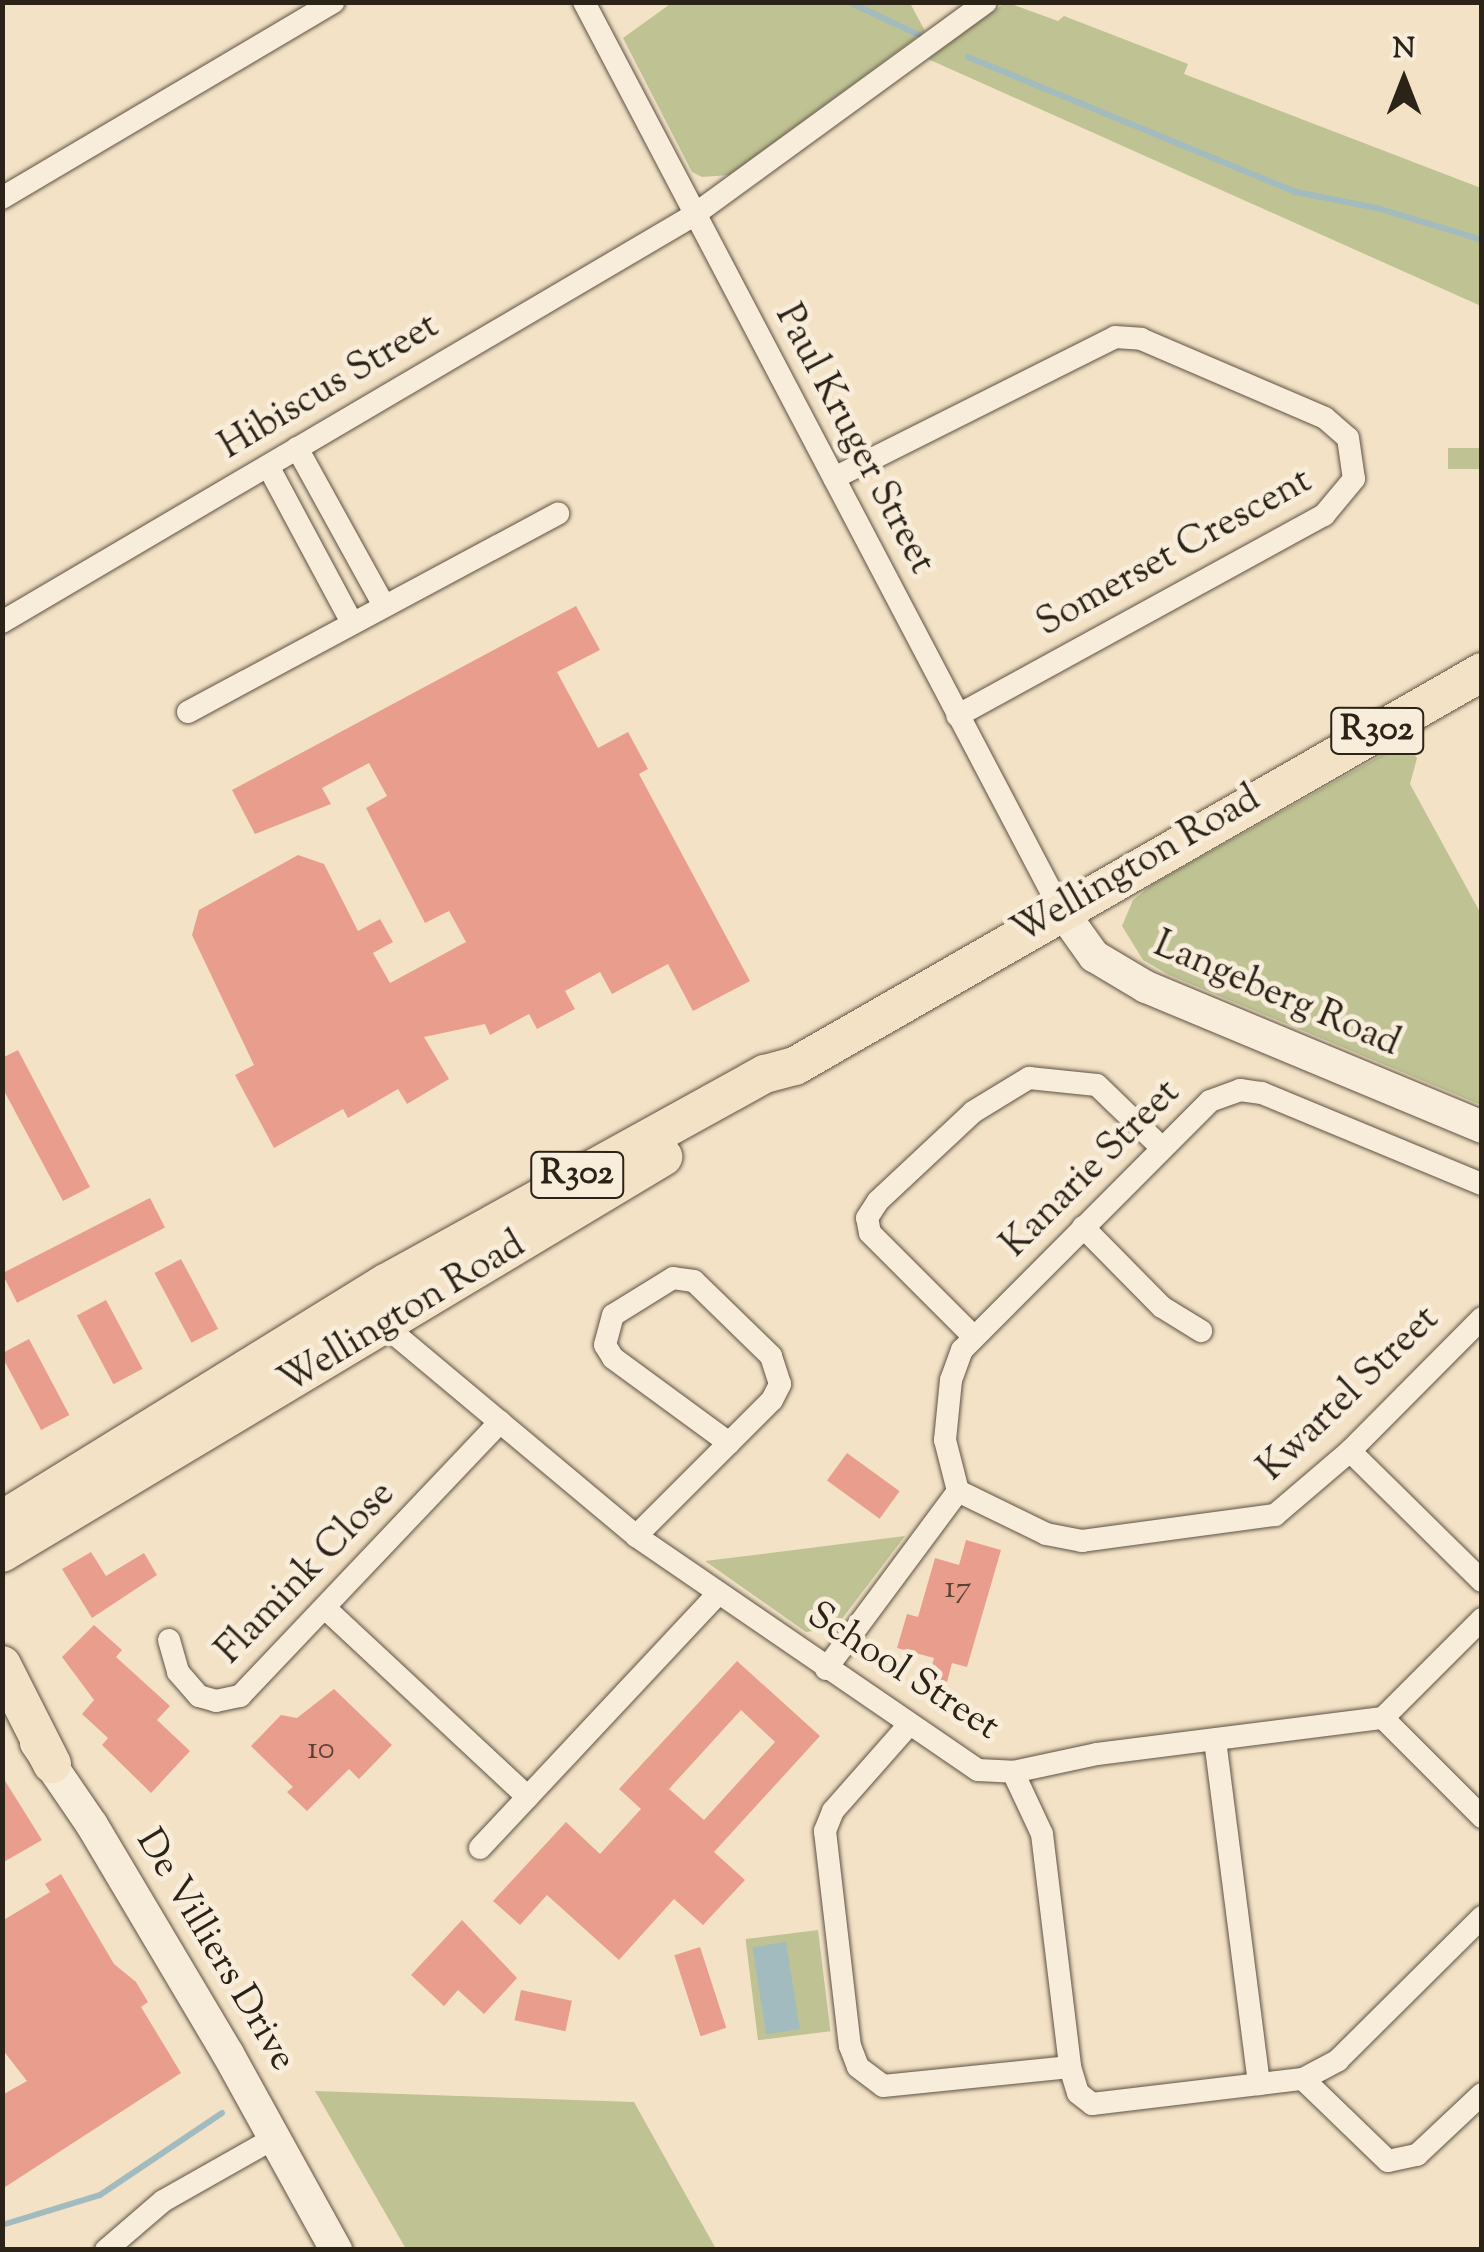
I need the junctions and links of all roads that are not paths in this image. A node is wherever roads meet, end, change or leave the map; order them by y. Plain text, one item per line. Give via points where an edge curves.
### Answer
1 (334, 2) edge
2 (584, 2) edge
3 (986, 2) edge
4 (2, 198) edge
5 (694, 216) junction
6 (297, 448) junction
7 (268, 466) junction
8 (834, 478) junction
9 (558, 514) dead end
10 (383, 604) junction
11 (351, 621) junction
12 (2, 622) edge
13 (1482, 672) edge
14 (188, 712) dead end
15 (958, 716) junction
16 (1061, 910) junction
17 (1482, 1127) edge
18 (1162, 1148) junction
19 (1482, 1184) edge
20 (1083, 1227) junction
21 (387, 1312) junction
22 (1482, 1318) edge
23 (1201, 1331) dead end
24 (974, 1336) junction
25 (500, 1422) junction
26 (729, 1443) junction
27 (1350, 1451) junction
28 (958, 1491) junction
29 (2, 1520) edge
30 (636, 1536) junction
31 (2, 1553) edge
32 (1482, 1582) edge
33 (718, 1593) junction
34 (325, 1608) junction
35 (1482, 1619) edge
36 (169, 1640) dead end
37 (2, 1664) edge
38 (826, 1669) junction
39 (2, 1707) edge
40 (1383, 1718) junction
41 (907, 1727) junction
42 (1215, 1740) junction
43 (52, 1764) junction
44 (1013, 1772) junction
45 (528, 1797) junction
46 (1482, 1817) edge
47 (480, 1848) dead end
48 (1482, 1917) edge
49 (1070, 2068) junction
50 (1303, 2079) junction
51 (1258, 2084) junction
52 (1478, 2103) edge
53 (276, 2137) junction
54 (106, 2250) edge
55 (336, 2250) edge

1 - 4 street
2 - 5 street, Paul Kruger Street
3 - 5 street, Hibiscus Street
5 - 6 street, Hibiscus Street
5 - 8 street, Paul Kruger Street
6 - 7 street, Hibiscus Street
6 - 10 street
7 - 11 street
7 - 12 street, Hibiscus Street
8 - 15 street, Paul Kruger Street
8 - 15 street, Somerset Crescent via 1115,338 1141,339 1325,418 1348,438 1354,479 1324,515
9 - 10 street
10 - 11 street
11 - 14 street
13 - 16 main road, Wellington Road / R302
15 - 16 street, Paul Kruger Street
16 - 17 street, Langeberg Road via 1094,956 1146,987
16 - 21 main road, Wellington Road / R302 via 795,1066 765,1074
18 - 19 street, Kanarie Street via 1210,1101 1251,1090
18 - 20 street, Kanarie Street
18 - 24 street via 1097,1085 1030,1078 973,1112 878,1201 867,1218 870,1233
20 - 23 street via 1162,1307
20 - 24 street, Kanarie Street
21 - 25 street, School Street
21 - 29 main road, Wellington Road / R302
21 - 31 main road, Wellington Road / R302
22 - 27 street, Kwartel Street
24 - 28 street, Kanarie Street via 950,1380 945,1440
25 - 30 street, School Street
25 - 34 street, Flamink Close
26 - 26 street via 777,1392 779,1368 694,1280 673,1278 613,1315 605,1344 614,1358
26 - 30 street
27 - 28 street, Kwartel Street via 1275,1515 1148,1536 1057,1538
27 - 32 street
28 - 38 street
30 - 33 street, School Street
33 - 38 street, School Street
33 - 45 street
34 - 36 street, Flamink Close via 233,1700 200,1696 178,1672
34 - 45 street
35 - 40 street
37 - 43 main road
38 - 41 street, School Street
39 - 43 street, De Villiers Drive
40 - 42 street, School Street
40 - 46 street
41 - 44 street, School Street via 978,1770
41 - 49 street via 825,1830 853,2057 866,2076 893,2089
42 - 44 street, School Street
42 - 51 street
43 - 53 street, De Villiers Drive
44 - 49 street via 1042,1834
45 - 47 street
48 - 50 street via 1338,2060
49 - 51 street via 1078,2093 1092,2104
50 - 51 street
50 - 52 street via 1388,2161 1417,2155
53 - 54 street via 163,2201
53 - 55 street, De Villiers Drive

